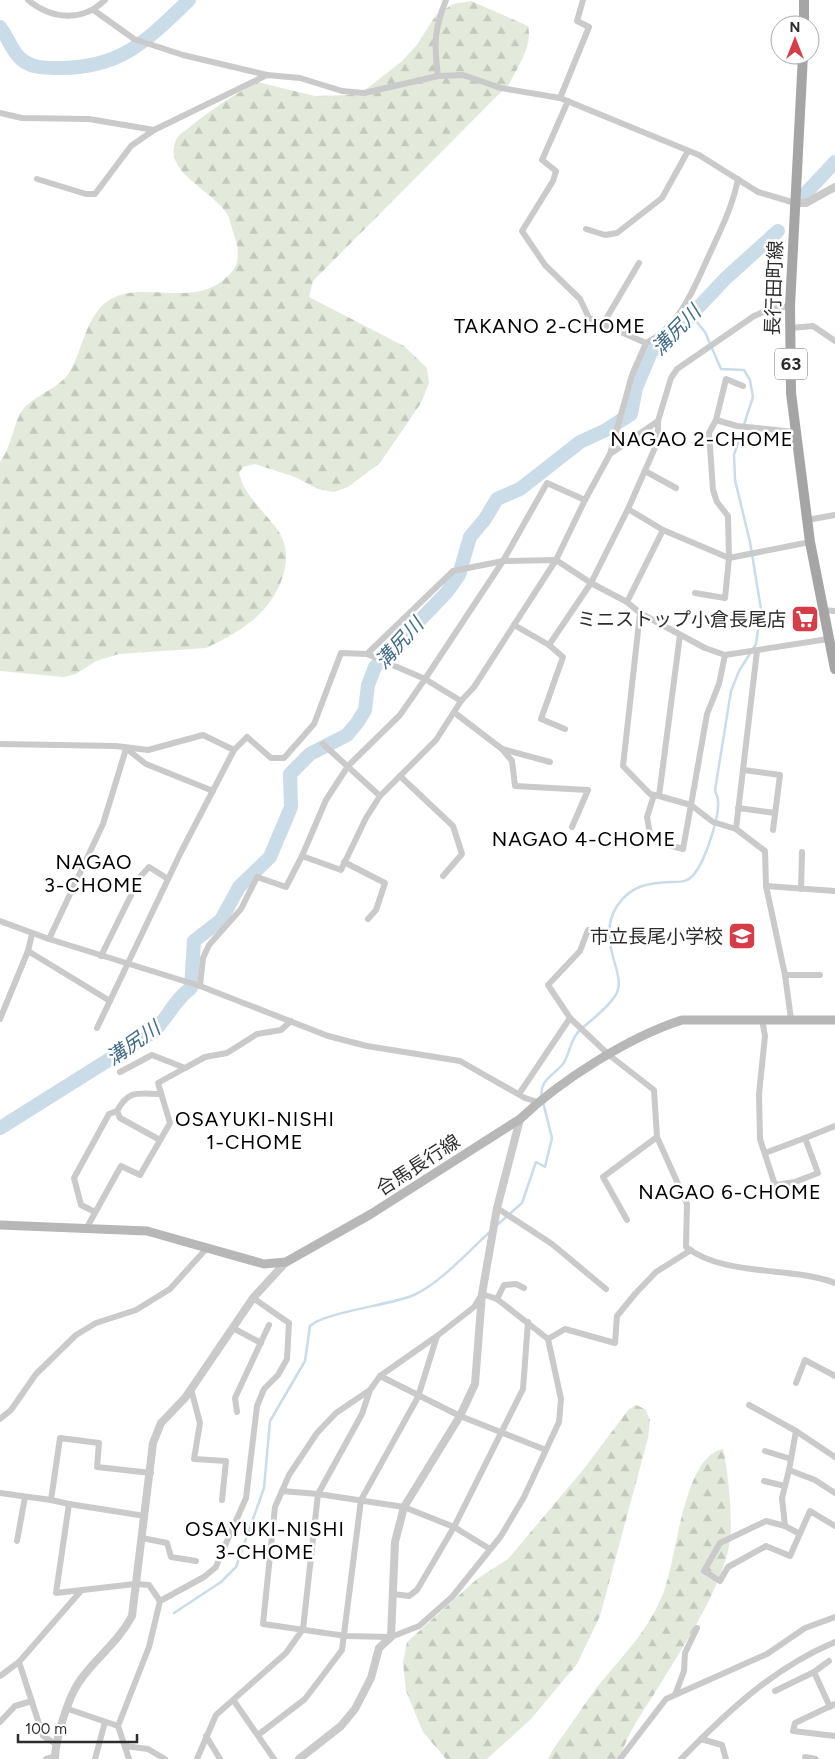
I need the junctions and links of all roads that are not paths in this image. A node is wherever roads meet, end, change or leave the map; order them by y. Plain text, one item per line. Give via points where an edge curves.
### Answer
1 (28, 0) edge
2 (105, 0) edge
3 (446, 0) edge
4 (583, 0) edge
5 (804, 0) edge
6 (94, 11) junction
7 (804, 15) edge
8 (802, 65) edge
9 (267, 75) junction
10 (438, 76) junction
11 (560, 98) junction
12 (568, 101) junction
13 (0, 113) edge
14 (154, 130) junction
15 (688, 151) junction
16 (37, 179) dead end
17 (738, 179) junction
18 (835, 187) edge
19 (795, 203) junction
20 (586, 228) dead end
21 (639, 263) dead end
22 (790, 306) junction
23 (602, 324) junction
24 (790, 328) junction
25 (835, 341) edge
26 (646, 343) junction
27 (743, 386) dead end
28 (658, 420) junction
29 (716, 420) junction
30 (795, 432) junction
31 (610, 454) junction
32 (645, 470) junction
33 (676, 488) dead end
34 (585, 500) junction
35 (628, 509) junction
36 (835, 514) edge
37 (807, 520) junction
38 (663, 530) junction
39 (810, 542) junction
40 (729, 558) junction
41 (556, 560) junction
42 (504, 561) junction
43 (591, 583) junction
44 (695, 594) dead end
45 (627, 602) junction
46 (823, 610) junction
47 (835, 611) edge
48 (640, 613) junction
49 (514, 625) junction
50 (680, 635) junction
51 (828, 639) junction
52 (549, 645) junction
53 (757, 651) junction
54 (367, 654) junction
55 (725, 655) junction
56 (835, 669) edge
57 (425, 680) junction
58 (461, 701) junction
59 (455, 712) junction
60 (565, 729) dead end
61 (0, 744) edge
62 (323, 744) dead end
63 (126, 748) junction
64 (502, 749) junction
65 (234, 750) junction
66 (550, 762) dead end
67 (348, 766) junction
68 (743, 770) junction
69 (400, 776) junction
70 (213, 791) junction
71 (656, 795) junction
72 (380, 796) junction
73 (691, 805) junction
74 (738, 808) junction
75 (775, 813) junction
76 (572, 827) dead end
77 (736, 829) junction
78 (773, 830) dead end
79 (802, 852) dead end
80 (302, 856) junction
81 (344, 862) junction
82 (443, 876) dead end
83 (168, 879) junction
84 (766, 886) junction
85 (801, 889) junction
86 (835, 891) edge
87 (368, 919) dead end
88 (0, 921) edge
89 (588, 930) dead end
90 (32, 934) junction
91 (49, 939) junction
92 (28, 951) junction
93 (102, 956) junction
94 (127, 964) junction
95 (784, 975) junction
96 (820, 975) dead end
97 (200, 986) junction
98 (110, 1001) junction
99 (570, 1018) junction
100 (0, 1019) edge
101 (762, 1019) junction
102 (791, 1019) junction
103 (835, 1020) edge
104 (290, 1021) junction
105 (96, 1028) dead end
106 (609, 1055) junction
107 (185, 1068) junction
108 (120, 1072) dead end
109 (161, 1094) junction
110 (519, 1094) junction
111 (538, 1102) junction
112 (117, 1111) junction
113 (520, 1119) junction
114 (835, 1126) edge
115 (657, 1137) junction
116 (805, 1138) junction
117 (160, 1140) junction
118 (765, 1153) junction
119 (497, 1208) junction
120 (95, 1212) junction
121 (627, 1220) dead end
122 (0, 1225) edge
123 (86, 1229) junction
124 (207, 1248) junction
125 (691, 1250) junction
126 (286, 1262) junction
127 (835, 1283) edge
128 (524, 1288) dead end
129 (606, 1289) dead end
130 (482, 1294) junction
131 (253, 1298) junction
132 (497, 1299) junction
133 (528, 1322) junction
134 (269, 1325) dead end
135 (233, 1328) junction
136 (437, 1336) junction
137 (548, 1339) junction
138 (260, 1343) junction
139 (380, 1376) junction
140 (835, 1376) edge
141 (796, 1383) dead end
142 (191, 1390) junction
143 (370, 1390) junction
144 (418, 1397) junction
145 (749, 1405) dead end
146 (237, 1412) dead end
147 (460, 1416) junction
148 (0, 1419) edge
149 (796, 1431) junction
150 (502, 1432) junction
151 (546, 1450) junction
152 (765, 1451) dead end
153 (835, 1457) edge
154 (791, 1459) junction
155 (789, 1470) junction
156 (151, 1473) junction
157 (764, 1481) dead end
158 (785, 1486) junction
159 (282, 1491) junction
160 (0, 1493) edge
161 (835, 1493) edge
162 (318, 1494) junction
163 (25, 1496) junction
164 (51, 1500) junction
165 (222, 1500) dead end
166 (361, 1500) junction
167 (69, 1504) junction
168 (404, 1507) junction
169 (145, 1516) junction
170 (785, 1526) junction
171 (835, 1526) edge
172 (454, 1527) junction
173 (800, 1534) junction
174 (142, 1538) junction
175 (17, 1542) dead end
176 (490, 1549) junction
177 (196, 1561) dead end
178 (135, 1584) junction
179 (80, 1592) junction
180 (393, 1594) junction
181 (160, 1601) junction
182 (835, 1617) edge
183 (697, 1628) dead end
184 (303, 1629) junction
185 (346, 1636) junction
186 (391, 1637) junction
187 (835, 1642) edge
188 (829, 1661) dead end
189 (19, 1662) junction
190 (814, 1672) junction
191 (0, 1676) edge
192 (775, 1691) dead end
193 (675, 1695) junction
194 (234, 1701) junction
195 (32, 1702) junction
196 (833, 1705) edge
197 (68, 1709) junction
198 (0, 1722) edge
199 (105, 1722) junction
200 (118, 1726) junction
201 (258, 1735) junction
202 (206, 1736) junction
203 (835, 1736) edge
204 (701, 1738) junction
205 (56, 1744) junction
206 (125, 1746) junction
207 (804, 1757) dead end
208 (55, 1758) edge
209 (46, 1759) edge
210 (95, 1759) edge
211 (129, 1759) edge
212 (165, 1759) edge
213 (197, 1759) edge
214 (220, 1759) edge
215 (274, 1759) edge
216 (299, 1759) edge
217 (620, 1759) edge
218 (681, 1759) edge
219 (726, 1759) edge
220 (816, 1759) edge

1 - 6 street via 55,14 70,16
2 - 6 street
3 - 10 street via 435,31
4 - 11 street via 577,21 589,27
5 - 7 main road
6 - 9 street via 134,39
8 - 19 main road, 長行田町線 / 63
9 - 10 street via 300,78 342,91 364,93
9 - 14 street
10 - 11 street via 463,75 501,88
11 - 12 street
12 - 15 street
12 - 23 street via 542,160 556,171 522,231 545,265 580,298 589,318
13 - 14 street via 22,118 107,121
14 - 16 street via 131,146 95,194
15 - 17 street
15 - 20 street via 662,198 617,233 605,235
17 - 19 street via 758,192
17 - 26 street via 734,200 688,301 658,337
18 - 19 street via 806,203
19 - 22 main road, 長行田町線 / 63
21 - 23 street
22 - 24 main road, 長行田町線 / 63
22 - 28 street via 754,316 684,362 671,378
23 - 26 street
24 - 25 street via 813,326
24 - 30 main road, 長行田町線 / 63
26 - 31 street via 632,375
27 - 29 street via 726,379
28 - 31 street
28 - 32 street via 658,441
29 - 30 street via 737,426
29 - 40 street via 709,433 713,490 717,502 728,516
30 - 37 main road, 長行田町線 / 63
31 - 34 street
32 - 33 street
32 - 35 street
34 - 41 street
34 - 42 street via 547,484
35 - 38 street
35 - 43 street
36 - 37 street
37 - 39 main road, 長行田町線 / 63
38 - 40 street
38 - 45 street
39 - 40 street
39 - 46 main road, 長行田町線 / 63
40 - 44 street via 725,598
41 - 42 street
41 - 43 street
41 - 49 street
42 - 54 street via 453,571
42 - 57 street
43 - 45 street
43 - 52 street
45 - 48 street
46 - 47 street
46 - 51 main road, 長行田町線 / 63
48 - 50 street
48 - 71 street via 622,766
49 - 52 street
49 - 58 street via 474,687
50 - 55 street
50 - 71 street
51 - 53 street
51 - 56 main road, 長行田町線 / 63
52 - 60 street via 562,657 541,719
53 - 55 street
53 - 68 street
54 - 57 street
54 - 65 street via 341,653 314,724 284,758 271,758 247,737
55 - 73 street via 708,714
57 - 58 street
57 - 67 street via 400,715
58 - 59 street
59 - 64 street
59 - 69 street via 436,740
61 - 63 street
62 - 67 street
63 - 65 street via 148,750 203,735
63 - 70 street via 146,764
63 - 91 street via 103,824
64 - 66 street
64 - 76 street via 512,761 515,786 588,790
65 - 70 street
67 - 72 street
67 - 80 street via 326,800
68 - 74 street
68 - 75 street via 780,775
69 - 72 street
69 - 82 street via 453,826 462,854
70 - 83 street
71 - 73 street
71 - 73 street via 647,816 652,840 683,849
72 - 81 street
73 - 77 street via 712,822
74 - 75 street
74 - 77 street
75 - 78 street
77 - 84 street via 764,852
79 - 85 street
80 - 81 street via 341,870
80 - 97 street via 286,887 257,877 241,909 209,945 203,958
81 - 87 street via 385,883 376,910
83 - 93 street via 149,867 140,877
83 - 94 street
84 - 85 street
84 - 95 street
85 - 86 street
88 - 90 street
89 - 99 street via 580,951 548,985
90 - 91 street
90 - 92 street
91 - 93 street
92 - 98 street
92 - 100 street
93 - 94 street
94 - 97 street
94 - 98 street
95 - 96 street
95 - 102 street
97 - 104 street
98 - 105 street
99 - 106 street
99 - 110 street
101 - 102 main road, 合馬長行線
101 - 106 main road, 合馬長行線 via 682,1020 658,1028
101 - 118 street via 765,1036 759,1094 760,1139
102 - 103 main road, 合馬長行線
104 - 107 street via 280,1030 257,1034 227,1053 204,1057
104 - 110 street via 328,1036 367,1046 460,1062
106 - 111 main road, 合馬長行線
106 - 115 street via 654,1090
107 - 108 street via 152,1055
107 - 109 street via 158,1083
109 - 112 street via 130,1094
109 - 117 street via 170,1123
110 - 111 street
111 - 113 main road, 合馬長行線
112 - 117 street via 120,1118
112 - 120 street via 109,1114 74,1178 81,1205
113 - 119 street
113 - 126 main road, 合馬長行線 via 371,1214
114 - 116 street
115 - 121 street via 603,1177
115 - 125 street via 687,1204 686,1246
116 - 118 street
116 - 118 street via 818,1173 795,1182 776,1185
117 - 120 street via 140,1175 121,1166
119 - 129 street via 552,1244
119 - 130 street
120 - 123 street
122 - 123 main road, 合馬長行線
123 - 124 main road, 合馬長行線 via 147,1231
124 - 126 main road, 合馬長行線 via 264,1264
124 - 148 street via 170,1289 136,1310 96,1323 76,1334 36,1374 11,1410
125 - 127 street via 709,1259
125 - 137 street via 656,1272 629,1301 618,1316 615,1343 565,1329
126 - 131 street
128 - 132 street via 516,1284 504,1285
130 - 132 street
130 - 136 street via 474,1306
130 - 147 street via 475,1384
131 - 135 street
131 - 181 street via 289,1323 289,1348 278,1375 264,1389 256,1406 246,1498 216,1566 204,1577
132 - 133 street
133 - 137 street
133 - 150 street via 523,1389
134 - 138 street
135 - 138 street
135 - 142 street
136 - 139 street
136 - 144 street
137 - 151 street via 561,1399 559,1422
138 - 146 street via 236,1398
139 - 143 street
139 - 144 street
140 - 141 street via 804,1360
142 - 156 street via 161,1423 153,1443
142 - 165 street via 200,1424 194,1458 226,1461
143 - 159 street via 336,1413 317,1433
143 - 162 street via 362,1414
144 - 147 street
144 - 166 street
145 - 149 street
147 - 150 street
147 - 168 street
149 - 153 street
149 - 154 street
150 - 151 street
150 - 172 street
151 - 176 street via 519,1505
152 - 154 street
154 - 155 street
155 - 158 street
155 - 161 street via 815,1480
156 - 164 street via 96,1467 99,1444 60,1438
156 - 169 street
157 - 158 street
158 - 170 street via 782,1498
159 - 162 street
159 - 184 street via 275,1507 263,1624
160 - 163 street
162 - 166 street
162 - 184 street
163 - 164 street
163 - 175 street
164 - 167 street
166 - 168 street
166 - 185 street
167 - 169 street
167 - 179 street via 56,1593
168 - 172 street
168 - 180 street via 395,1542
169 - 174 street
170 - 173 street
170 - 173 street via 766,1521 720,1543 704,1571 720,1581 728,1567 766,1546 790,1556
171 - 173 street via 810,1511
172 - 176 street
172 - 180 street via 417,1590 409,1596
174 - 177 street via 167,1544 171,1557
174 - 178 street
176 - 186 street via 452,1597 419,1626
178 - 179 street
178 - 181 street via 149,1585
178 - 197 street via 132,1616 122,1634 79,1683
179 - 189 street
180 - 186 street
181 - 200 street via 149,1647
182 - 193 street via 805,1628 767,1654
183 - 193 street via 685,1653 684,1670
184 - 185 street
184 - 194 street via 286,1653
185 - 186 street
185 - 201 street via 342,1650 305,1699
186 - 216 street via 379,1648 371,1678 356,1709 341,1726
187 - 204 street via 757,1687
188 - 190 street
189 - 191 street
189 - 195 street
190 - 192 street
190 - 196 street
193 - 217 street via 666,1698
194 - 201 street
194 - 202 street via 216,1715
195 - 198 street via 15,1706
195 - 205 street via 43,1736
196 - 203 street via 795,1723 793,1731
197 - 199 street
197 - 205 street
199 - 200 street
199 - 210 street
200 - 206 street
201 - 215 street
202 - 213 street
202 - 214 street
204 - 218 street
204 - 219 street via 722,1745
205 - 208 street
206 - 211 street
206 - 212 street via 148,1749
207 - 220 street
208 - 209 street

